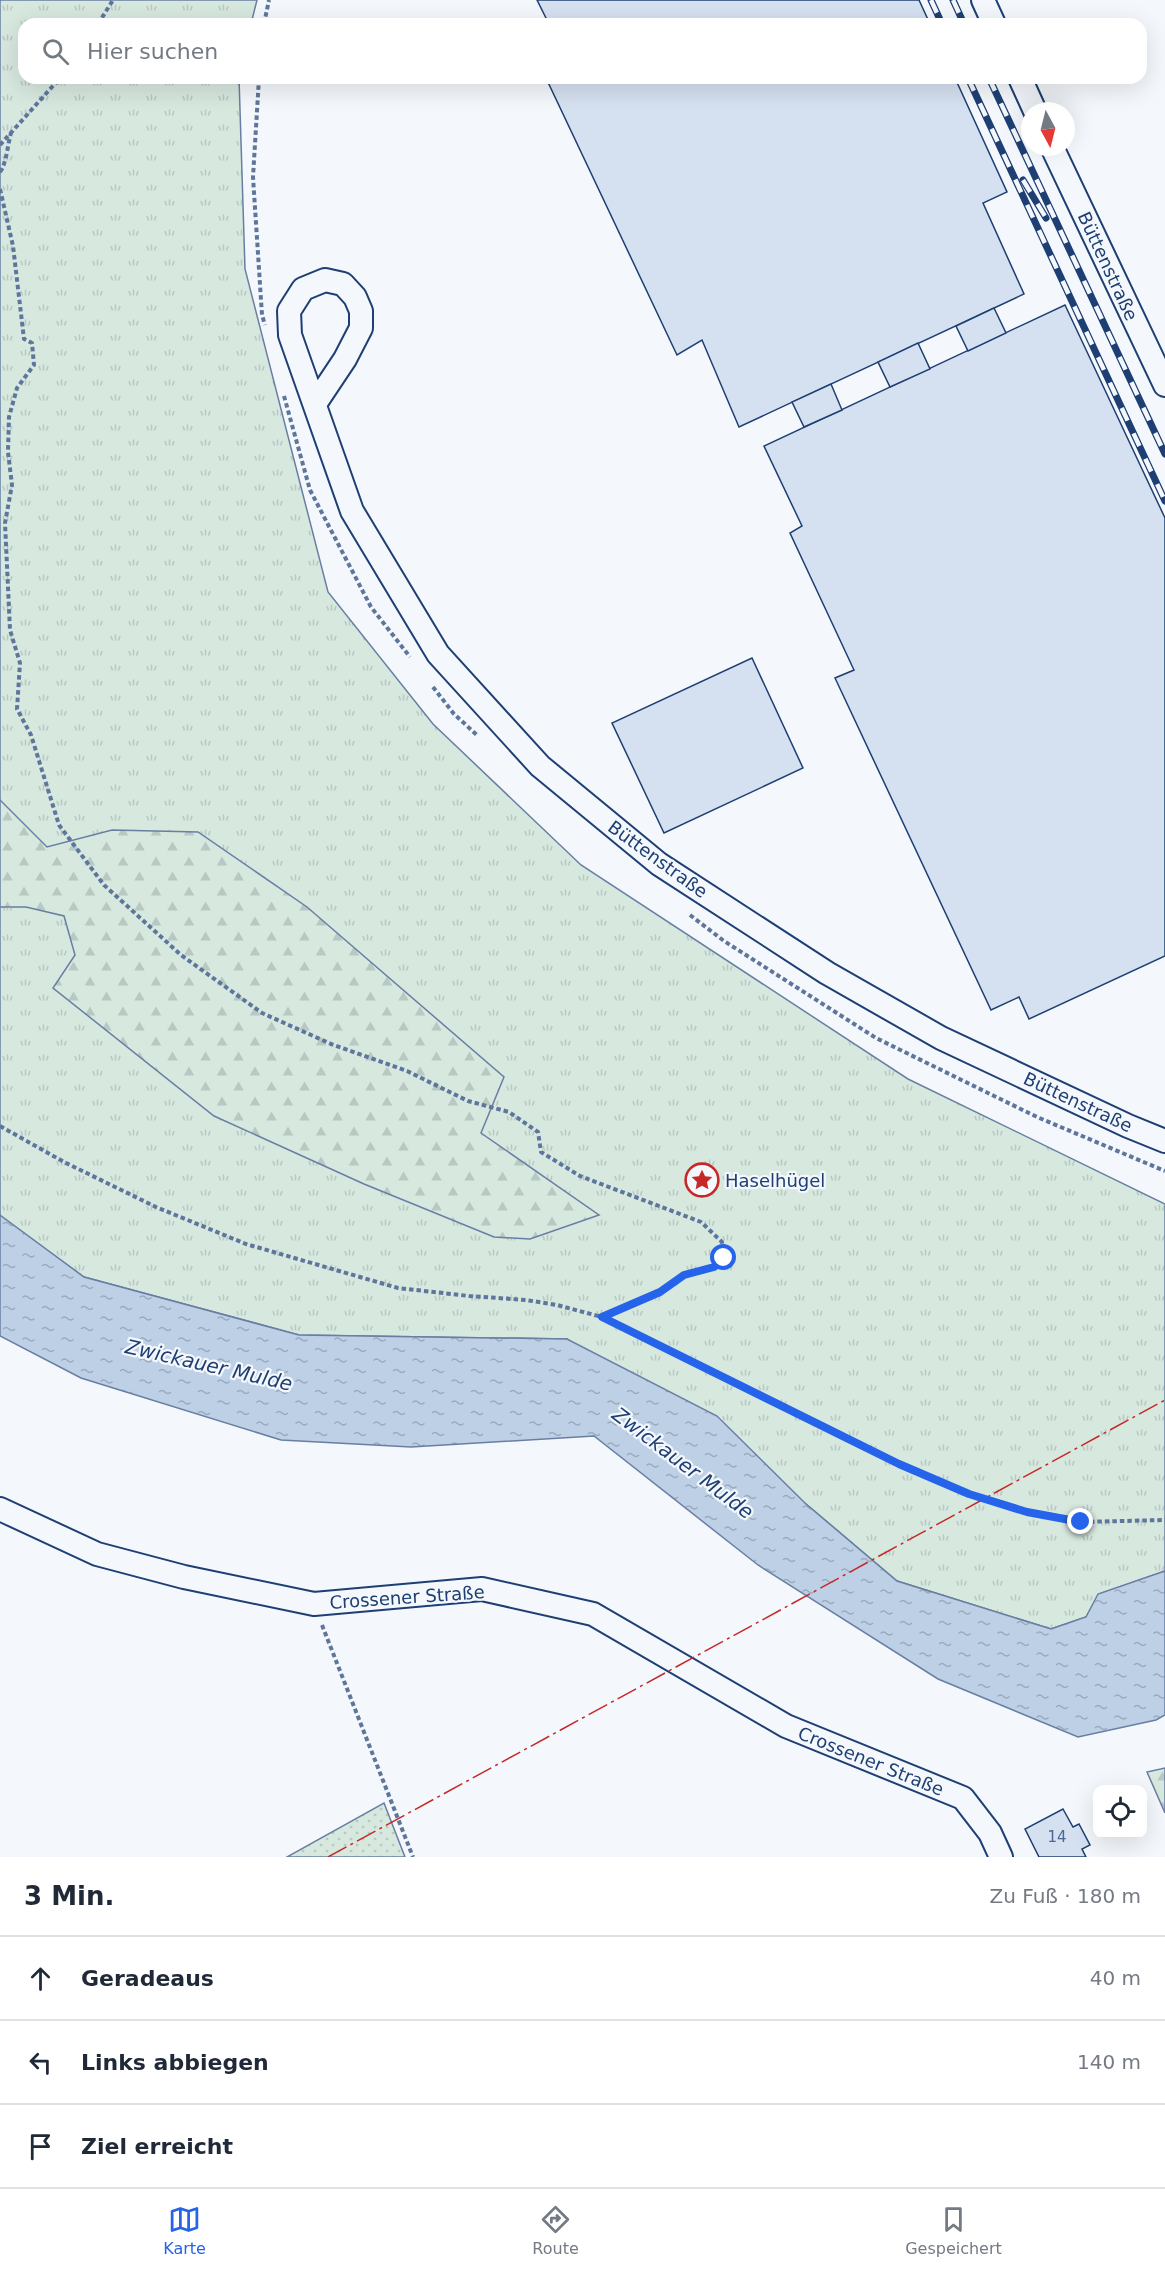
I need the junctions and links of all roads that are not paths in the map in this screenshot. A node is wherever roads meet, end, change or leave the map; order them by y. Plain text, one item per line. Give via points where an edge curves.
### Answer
1 (983, 0) edge
2 (991, 18) edge
3 (1023, 84) edge
4 (1031, 102) edge
5 (1056, 156) edge
6 (1165, 385) edge
7 (315, 405) junction
8 (1165, 1141) edge
9 (0, 1509) edge
10 (1001, 1857) edge

1 - 2 street
3 - 4 street
5 - 6 street, Büttenstraße
7 - 7 street, Büttenstraße via 290,335 289,311 303,288 325,280 343,285 355,297 361,311 361,328
7 - 8 street, Büttenstraße via 352,511 438,654 540,766 659,864 826,973 941,1038
9 - 10 street, Crossener Straße via 97,1554 314,1604 482,1589 593,1614 786,1726 963,1798 990,1833

